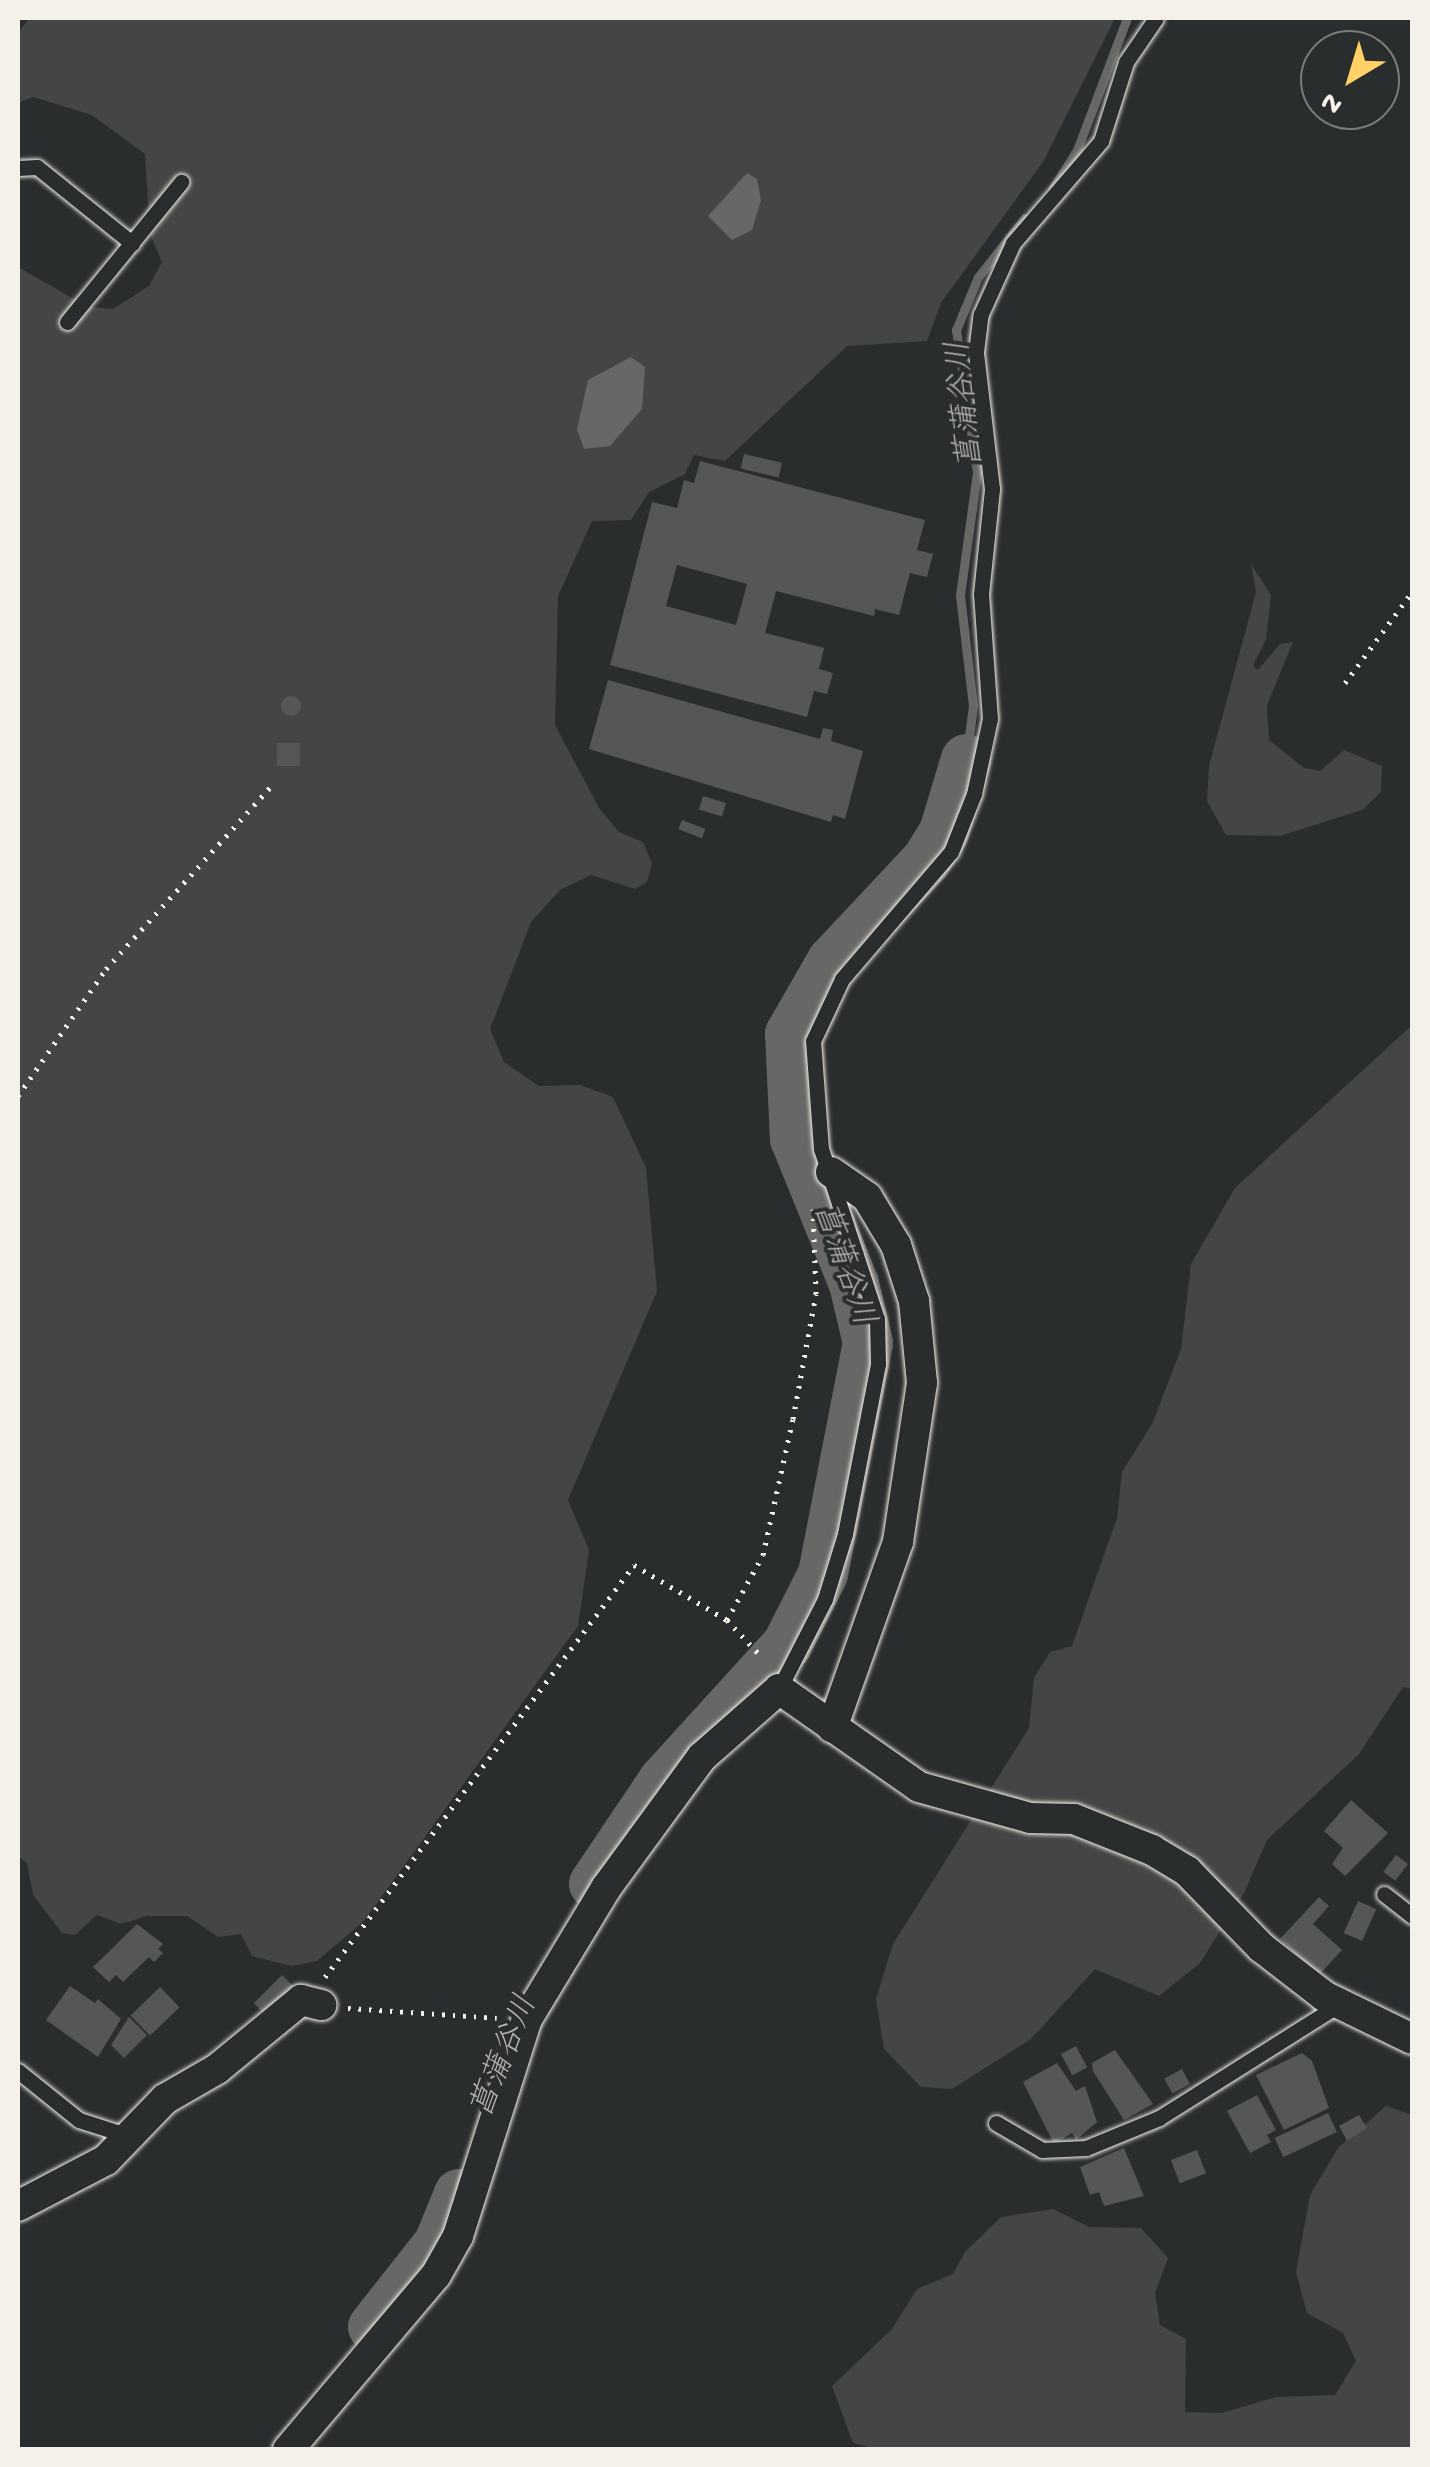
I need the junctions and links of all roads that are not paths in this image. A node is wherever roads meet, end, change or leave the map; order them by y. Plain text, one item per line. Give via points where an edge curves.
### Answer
1 (1156, 18) edge
2 (18, 168) edge
3 (182, 182) dead end
4 (132, 243) junction
5 (67, 322) dead end
6 (831, 1172) junction
7 (780, 1689) junction
8 (832, 1728) junction
9 (1384, 1894) dead end
10 (1412, 1916) edge
11 (311, 2002) road end
12 (1340, 2004) junction
13 (1412, 2039) edge
14 (18, 2071) edge
15 (996, 2123) dead end
16 (129, 2136) junction
17 (18, 2206) edge
18 (288, 2450) edge

1 - 6 lane via 1126,62 1101,141 1013,243 980,314 976,352 992,489 981,594 990,719 986,753 952,852 825,1006 813,1041 812,1104
2 - 4 lane via 37,167
3 - 4 lane
4 - 5 lane
6 - 7 lane via 877,1319 878,1364 845,1534 825,1600
6 - 8 street via 867,1197 896,1246 914,1301 922,1383 898,1542
7 - 8 street
7 - 18 street via 702,1757 652,1817 525,2024 458,2236 436,2275
8 - 12 street via 920,1787 1030,1818 1074,1819 1152,1850 1188,1871 1262,1948
9 - 10 lane
11 - 16 street via 165,2100
12 - 13 street
12 - 15 lane via 1158,2118 1086,2148 1042,2150
14 - 16 lane via 79,2120
16 - 17 street via 106,2160

